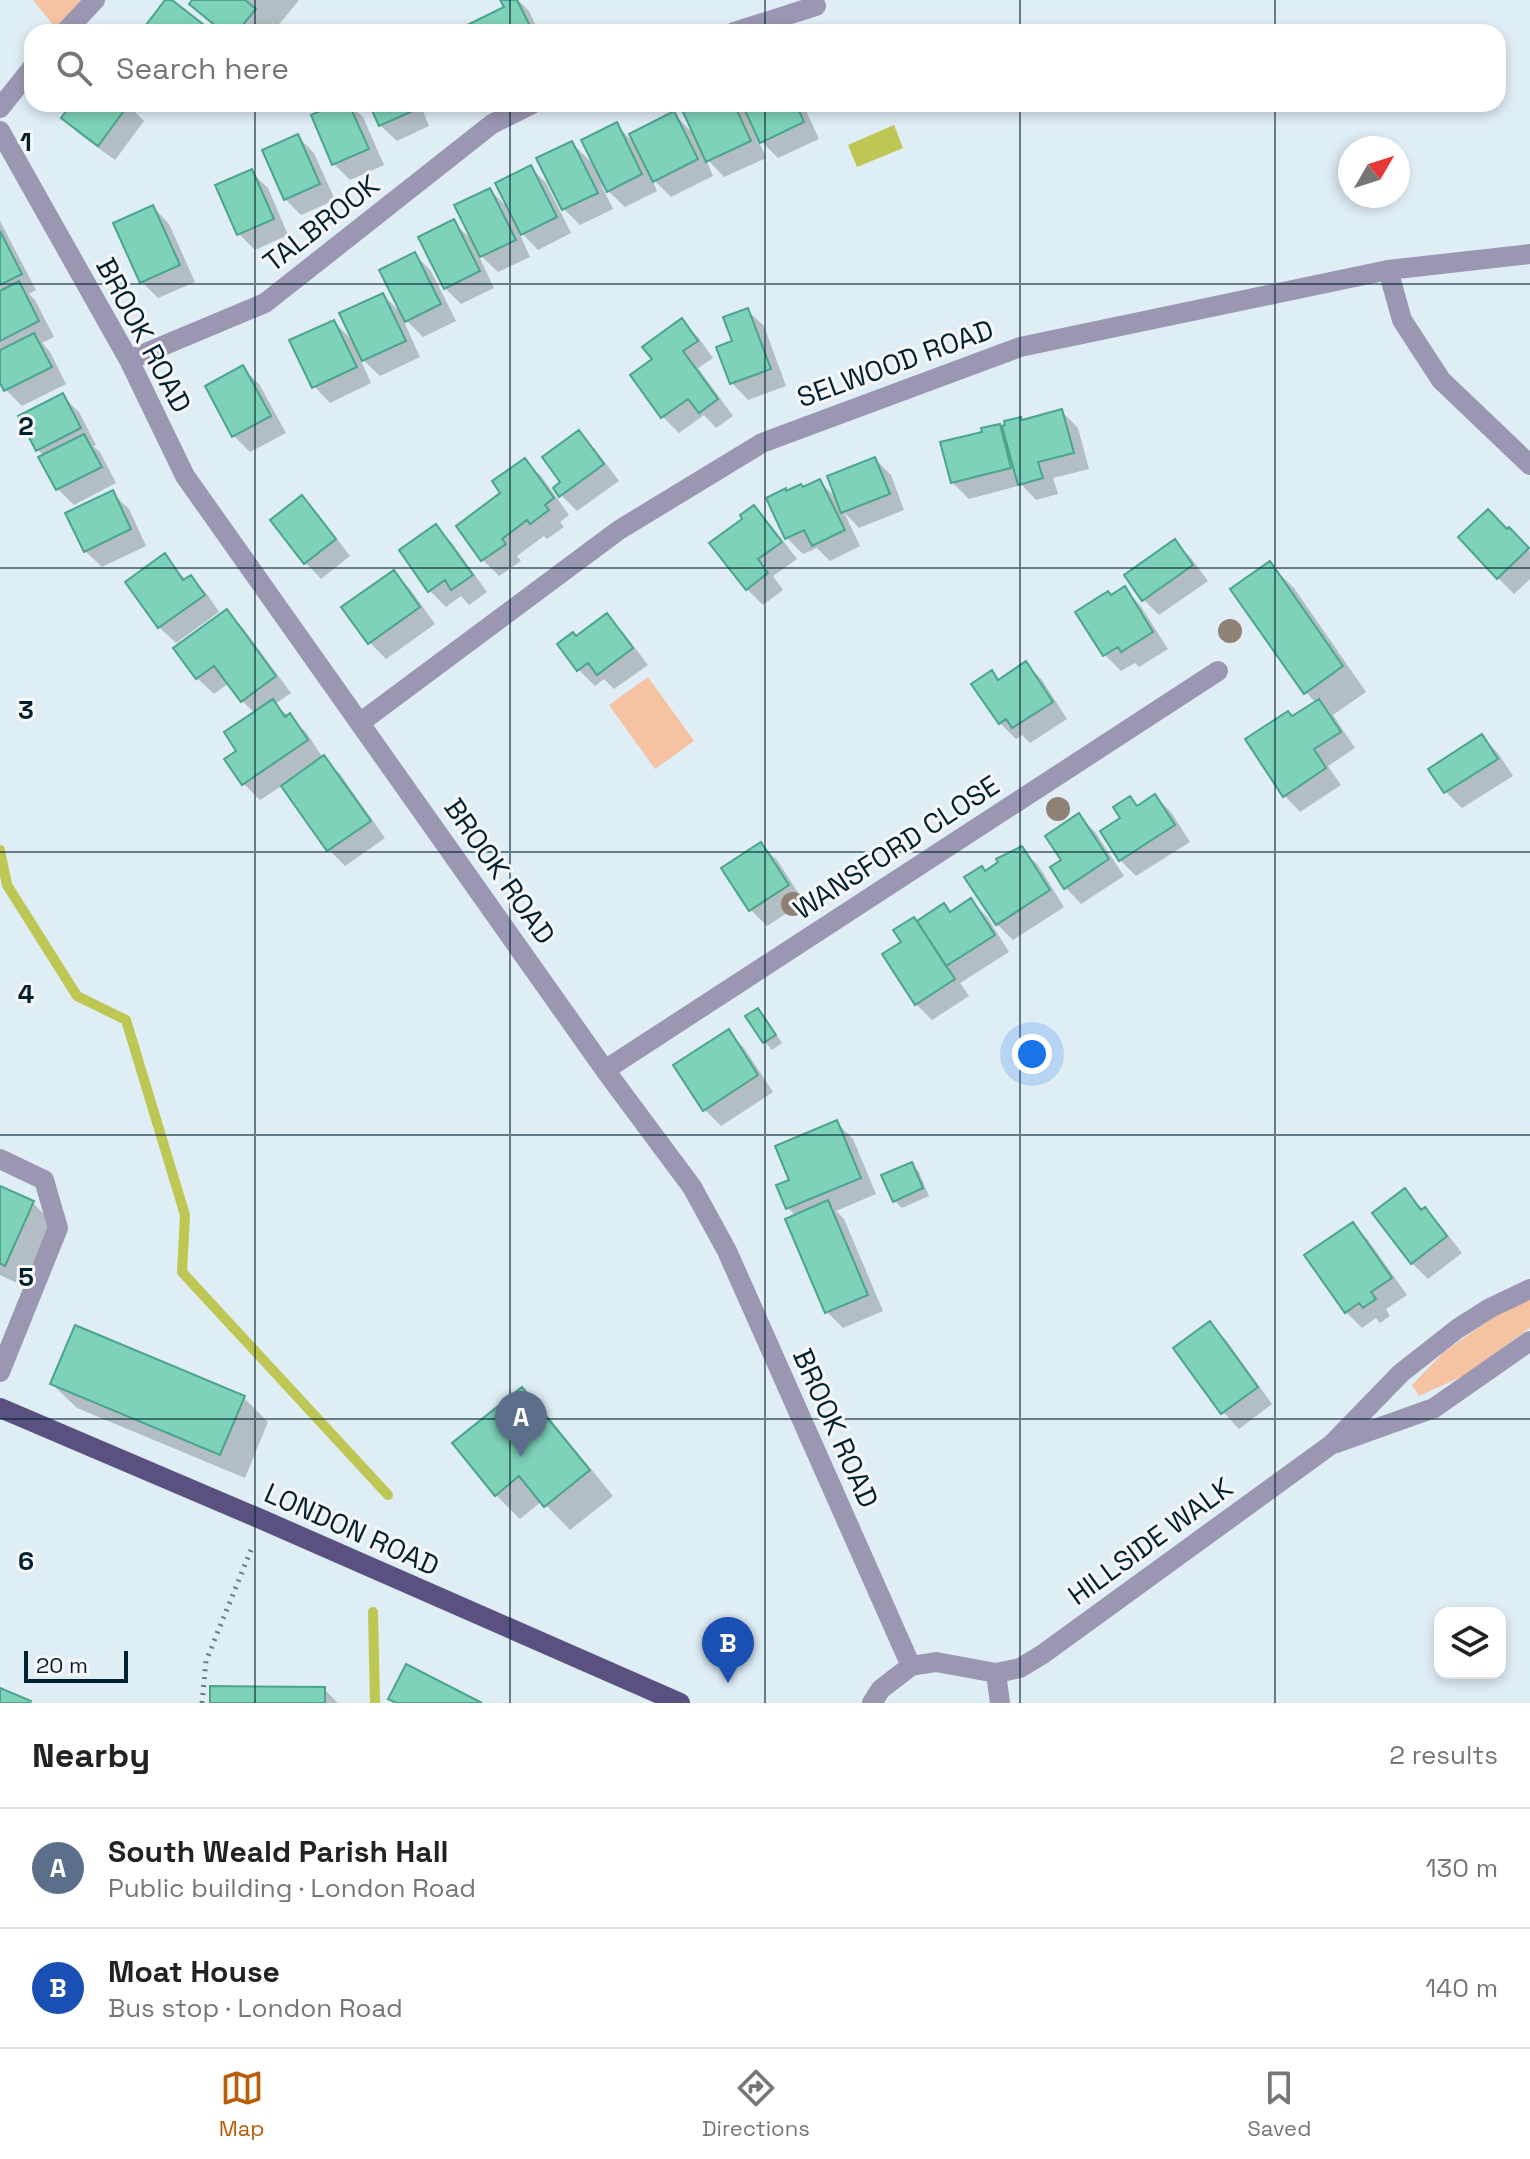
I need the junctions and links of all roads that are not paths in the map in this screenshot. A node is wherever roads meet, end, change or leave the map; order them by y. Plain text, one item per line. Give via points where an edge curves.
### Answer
1 (95, 0) edge
2 (816, 6) dead end
3 (72, 24) edge
4 (759, 24) edge
5 (24, 78) edge
6 (0, 108) edge
7 (516, 112) edge
8 (0, 131) edge
9 (1530, 254) edge
10 (1388, 270) junction
11 (129, 360) junction
12 (1530, 465) edge
13 (1218, 671) dead end
14 (361, 722) junction
15 (605, 1070) junction
16 (0, 1159) edge
17 (1530, 1289) edge
18 (1530, 1341) edge
19 (0, 1372) edge
20 (0, 1408) edge
21 (1332, 1444) junction
22 (911, 1666) junction
23 (996, 1673) junction
24 (680, 1703) edge
25 (872, 1703) edge
26 (1000, 1703) edge

1 - 3 street
2 - 4 street
5 - 6 street
7 - 11 street, TALBROOK via 492,124 265,303
8 - 11 street, BROOK ROAD
9 - 10 street, SELWOOD ROAD
10 - 12 street via 1402,320 1441,380
10 - 14 street, SELWOOD ROAD via 1020,347 762,443 619,530
11 - 14 street, BROOK ROAD via 185,476
13 - 15 street, WANSFORD CLOSE
14 - 15 street, BROOK ROAD
15 - 22 street, BROOK ROAD via 692,1187 727,1251
16 - 19 street via 44,1180 58,1228
17 - 21 street, HILLSIDE WALK via 1490,1308 1401,1373
18 - 21 street, HILLSIDE WALK via 1434,1408
20 - 24 main road, LONDON ROAD
21 - 23 street, HILLSIDE WALK via 1043,1654 1020,1668
22 - 23 street via 936,1662
22 - 25 street
23 - 26 street

